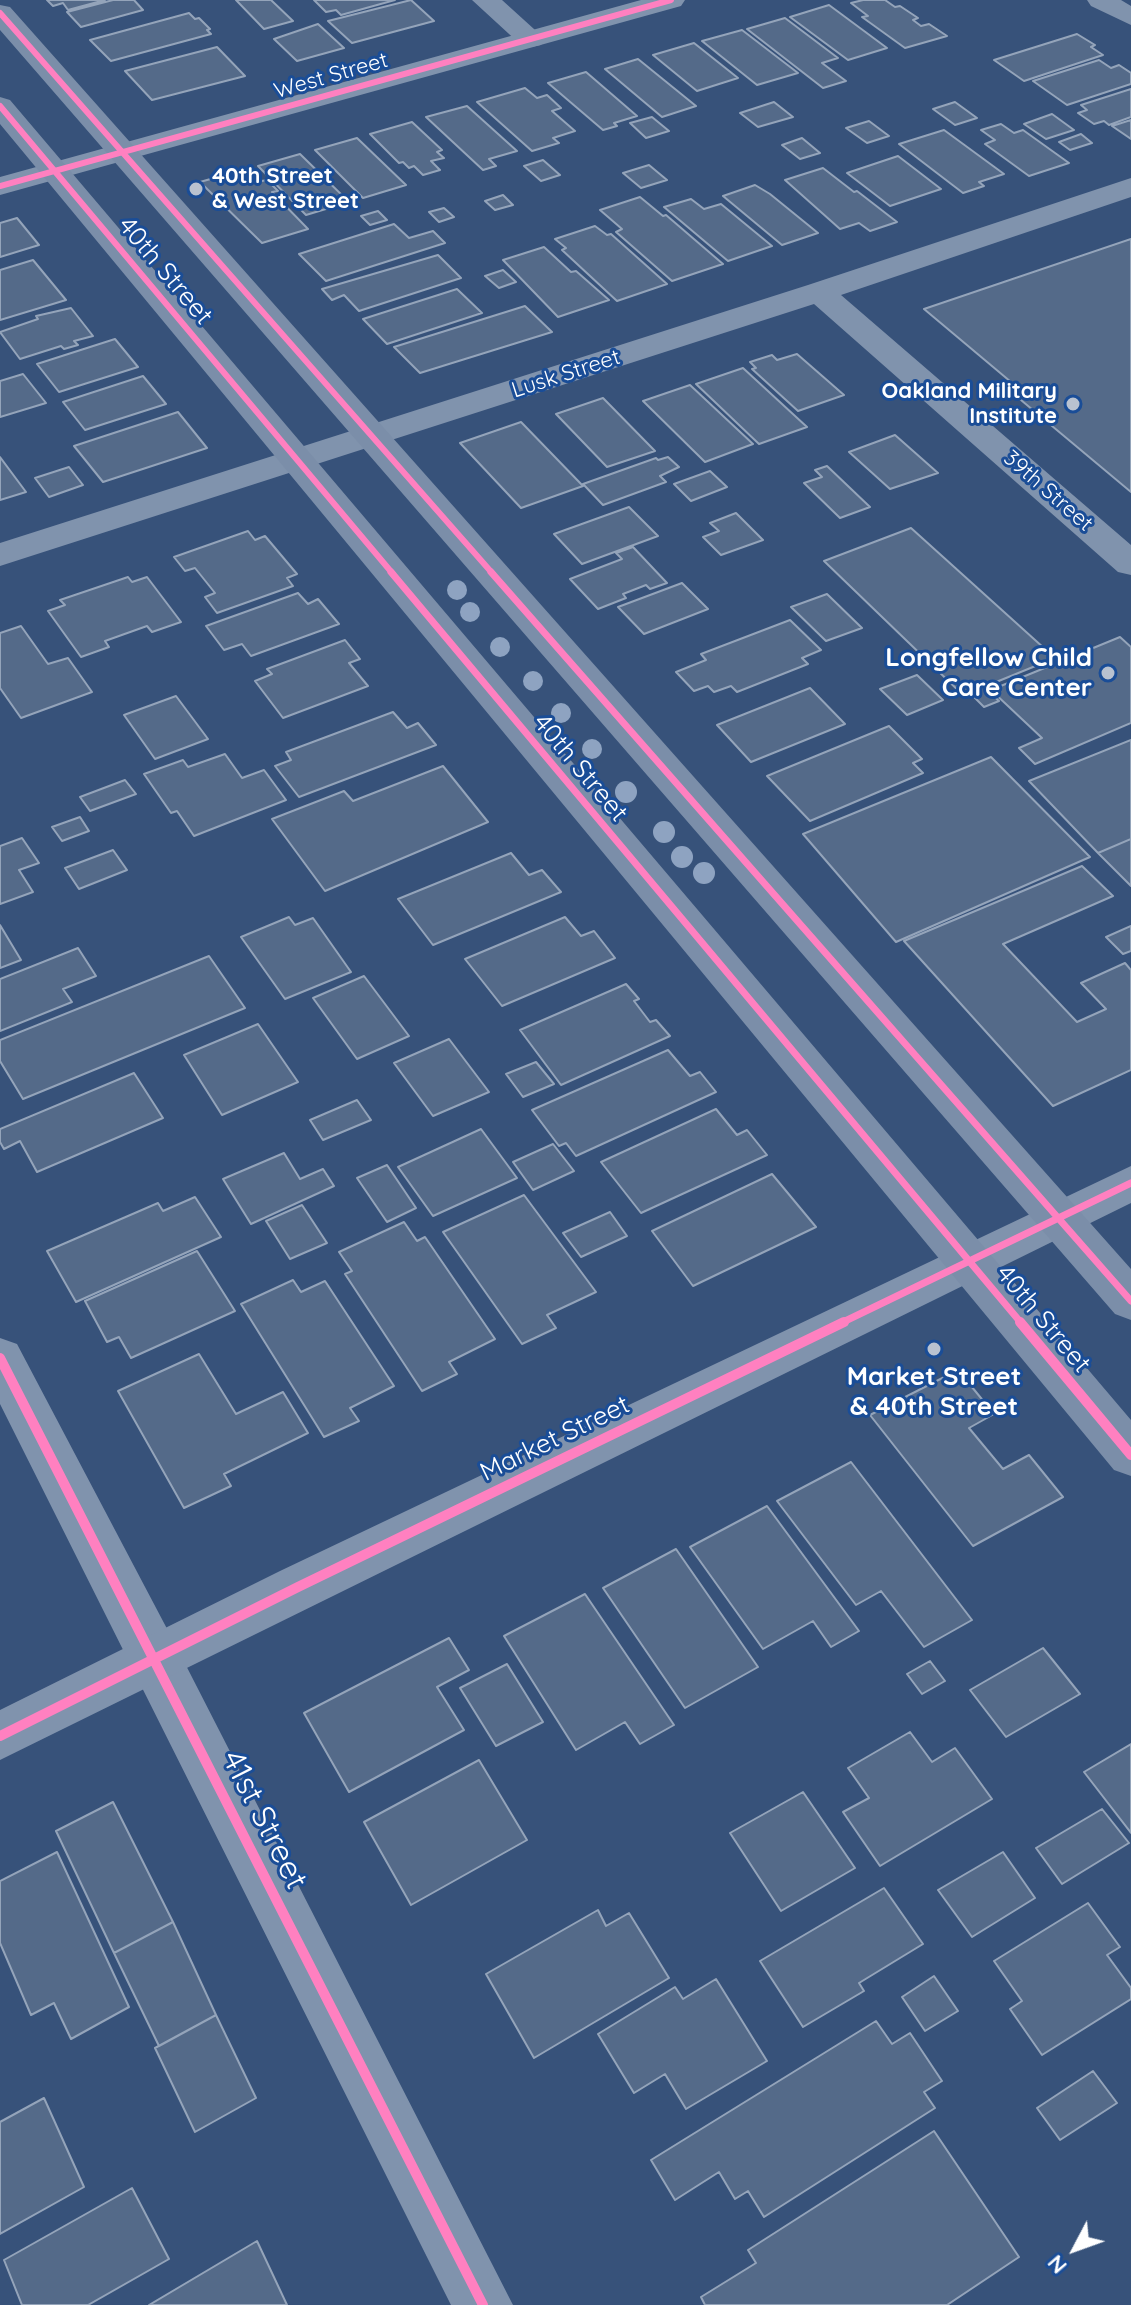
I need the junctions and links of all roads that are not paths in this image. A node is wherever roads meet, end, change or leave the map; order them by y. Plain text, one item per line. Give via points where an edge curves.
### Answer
1 (486, 0) edge
2 (671, 0) edge
3 (1101, 0) edge
4 (0, 13) edge
5 (1131, 17) edge
6 (531, 39) junction
7 (0, 106) edge
8 (121, 153) junction
9 (54, 171) junction
10 (0, 186) edge
11 (1131, 187) edge
12 (819, 292) junction
13 (370, 437) junction
14 (296, 460) junction
15 (0, 555) edge
16 (1131, 564) edge
17 (1131, 1183) edge
18 (1059, 1219) junction
19 (969, 1262) junction
20 (1131, 1301) edge
21 (0, 1358) edge
22 (1131, 1455) edge
23 (156, 1659) junction
24 (0, 1736) edge
25 (483, 2305) edge

1 - 6 street
2 - 6 street, West Street
3 - 5 street
4 - 8 main road, 40th Street
6 - 8 street, West Street
7 - 9 main road, 40th Street
8 - 9 street, West Street
8 - 13 main road, 40th Street
9 - 10 street, West Street
9 - 14 main road, 40th Street
11 - 12 street, Lusk Street
12 - 13 street, Lusk Street
12 - 16 street, 39th Street
13 - 14 street, Lusk Street
13 - 18 main road, 40th Street
14 - 15 street, Lusk Street
14 - 19 main road, 40th Street
17 - 18 street, Market Street
18 - 19 street, Market Street
18 - 20 main road, 40th Street
19 - 22 main road, 40th Street
19 - 23 street, Market Street
21 - 23 street, 41st Street
23 - 24 street, Market Street
23 - 25 street, 41st Street

